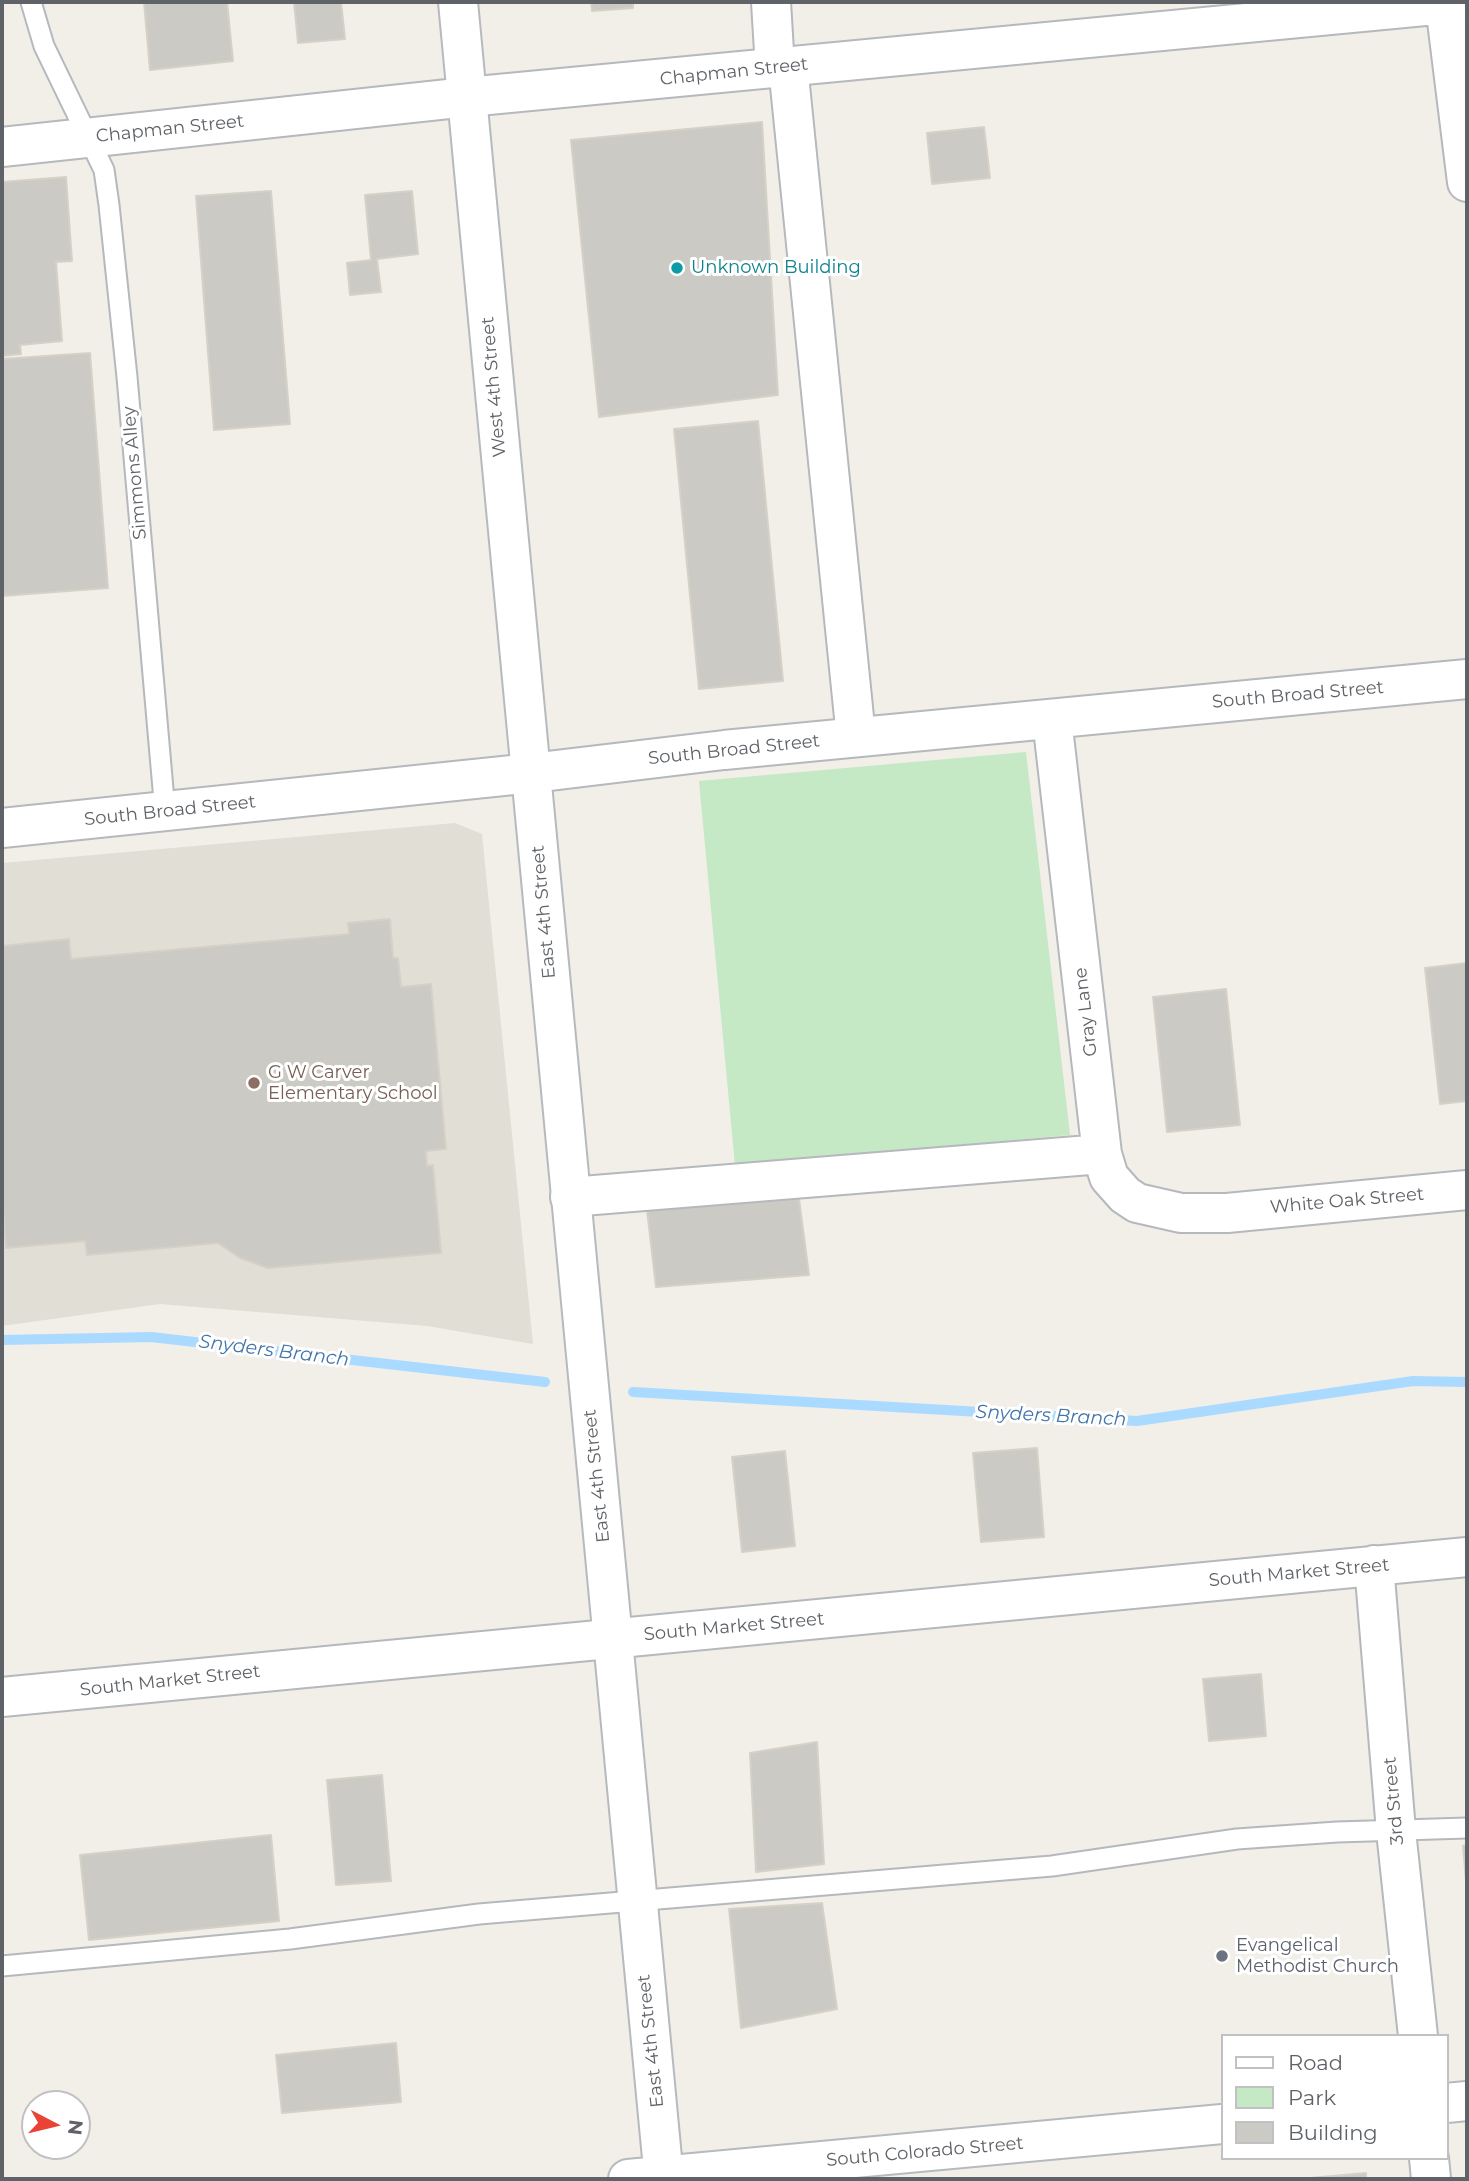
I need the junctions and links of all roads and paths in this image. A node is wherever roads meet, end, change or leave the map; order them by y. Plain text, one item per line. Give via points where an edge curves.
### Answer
1 (31, 2) edge
2 (458, 2) edge
3 (771, 2) edge
4 (1456, 4) edge
5 (782, 67) junction
6 (467, 97) junction
7 (89, 138) junction
8 (2, 147) edge
9 (1467, 182) edge
10 (1467, 680) edge
11 (1052, 719) junction
12 (856, 737) junction
13 (531, 773) junction
14 (165, 812) junction
15 (2, 828) edge
16 (1102, 1154) junction
17 (1467, 1190) edge
18 (570, 1197) junction
19 (1227, 1213) joint
20 (1467, 1557) edge
21 (1374, 1565) junction
22 (613, 1638) junction
23 (2, 1697) edge
24 (1467, 1828) edge
25 (1396, 1830) junction
26 (637, 1901) junction
27 (2, 1966) edge
28 (1418, 2034) edge
29 (1467, 2101) edge
30 (1448, 2104) edge
31 (1220, 2124) edge
32 (1429, 2160) edge
33 (652, 2178) edge
34 (1431, 2179) edge

1 - 7 lane, Simmons Alley via 44,46
2 - 6 street, West 4th Street
3 - 5 street
4 - 5 street, Chapman Street
4 - 9 street
5 - 6 street, Chapman Street
5 - 12 street
6 - 7 street, Chapman Street
6 - 13 street, West 4th Street
7 - 8 street, Chapman Street
7 - 14 lane, Simmons Alley via 104,170 109,205
10 - 11 street, South Broad Street
11 - 12 street, South Broad Street
11 - 16 street, Gray Lane
12 - 13 street, South Broad Street
13 - 14 street, South Broad Street
13 - 18 street, East 4th Street
14 - 15 street, South Broad Street
16 - 18 street
16 - 19 street, Gray Lane via 1109,1177 1137,1203 1181,1213
17 - 19 street, White Oak Street
18 - 22 street, East 4th Street
20 - 21 street, South Market Street
21 - 22 street, South Market Street
21 - 25 street, 3rd Street
22 - 23 street, South Market Street
22 - 26 street, East 4th Street
24 - 25 lane
25 - 26 lane via 1237,1839 1052,1866
25 - 28 street, 3rd Street
26 - 27 lane
26 - 33 street, East 4th Street
29 - 30 street
31 - 33 street, South Colorado Street
32 - 34 street

